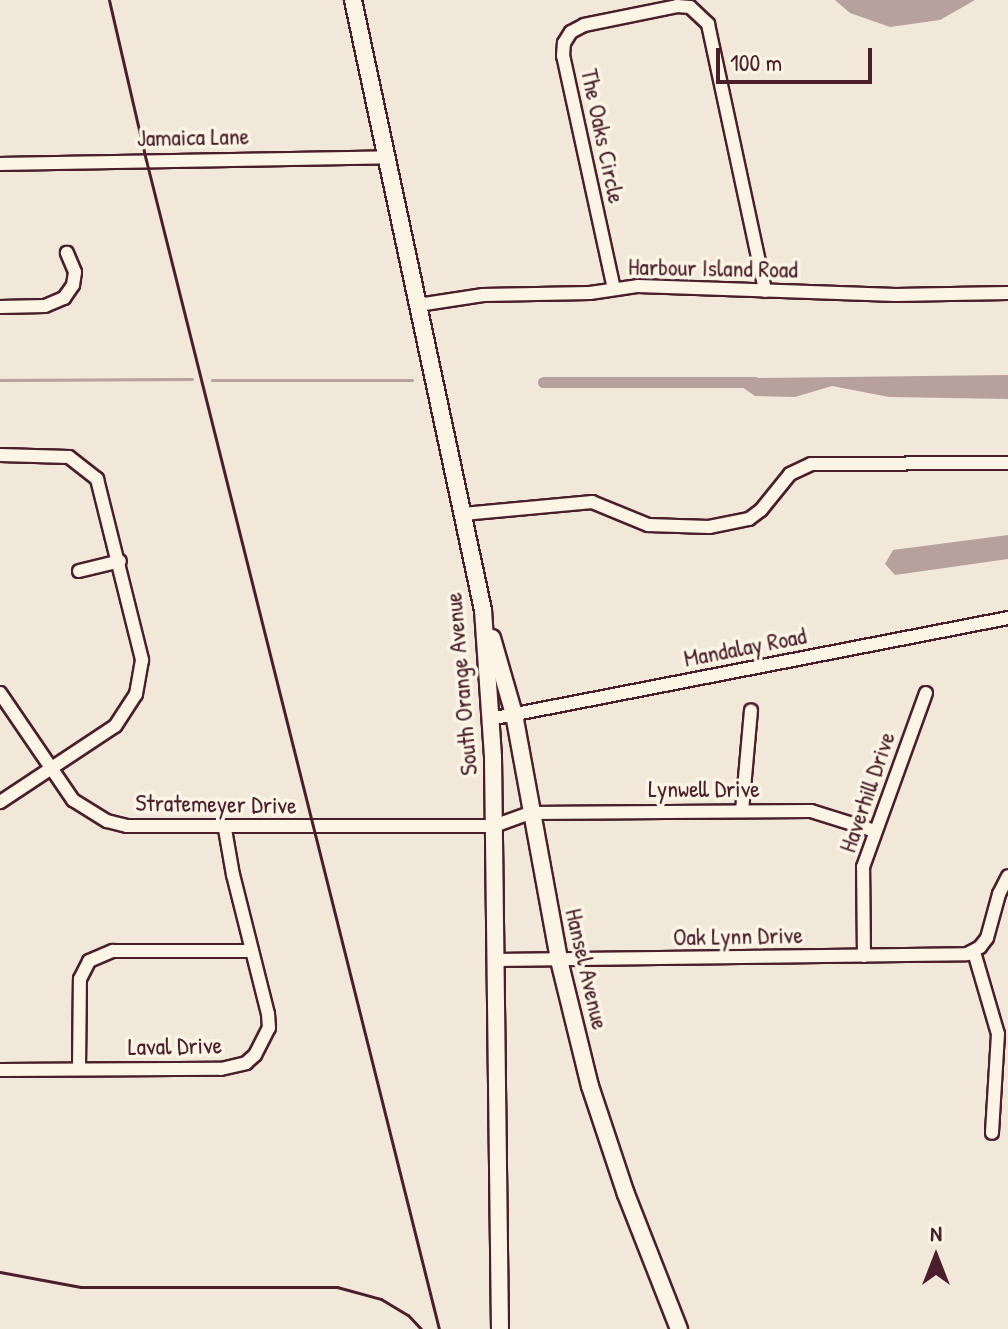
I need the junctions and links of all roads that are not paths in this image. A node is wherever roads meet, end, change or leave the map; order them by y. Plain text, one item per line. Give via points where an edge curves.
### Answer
1 (353, 0) edge
2 (387, 157) junction
3 (0, 164) edge
4 (67, 253) dead end
5 (614, 289) junction
6 (765, 291) junction
7 (1008, 293) edge
8 (418, 305) junction
9 (0, 307) edge
10 (0, 455) edge
11 (1008, 463) edge
12 (463, 514) junction
13 (120, 561) junction
14 (79, 571) dead end
15 (483, 610) junction
16 (1008, 618) edge
17 (0, 693) edge
18 (926, 693) dead end
19 (751, 710) dead end
20 (514, 714) junction
21 (490, 719) junction
22 (49, 769) junction
23 (0, 802) edge
24 (742, 811) junction
25 (529, 813) junction
26 (494, 826) junction
27 (225, 829) junction
28 (875, 831) junction
29 (1008, 876) edge
30 (977, 950) junction
31 (252, 951) junction
32 (864, 956) junction
33 (495, 960) junction
34 (559, 960) junction
35 (79, 1069) junction
36 (0, 1070) edge
37 (992, 1133) dead end
38 (500, 1329) edge
39 (679, 1329) edge

1 - 2 main road, South Orange Avenue
2 - 3 street, Jamaica Lane
2 - 8 main road, South Orange Avenue
4 - 9 street via 75,272 64,298 45,306
5 - 6 street, Harbour Island Road
5 - 6 street, The Oaks Circle via 564,43 584,25 677,6 690,7 708,24
5 - 8 street, Harbour Island Road via 483,295
6 - 7 street, Harbour Island Road
8 - 12 main road, South Orange Avenue
10 - 13 street via 69,457 84,466 105,497
11 - 12 street via 811,464 790,474 749,519 709,527 648,525 592,502
12 - 15 main road, South Orange Avenue
13 - 14 street
13 - 22 street via 141,651 136,694 115,726
15 - 20 main road, Hansel Avenue
15 - 21 main road, South Orange Avenue
16 - 20 street, Mandalay Road
17 - 22 street, Stratemeyer Drive
18 - 28 street, Haverhill Drive
19 - 24 street
20 - 21 street, Mandalay Road
20 - 25 main road, Hansel Avenue
21 - 26 main road, South Orange Avenue
22 - 23 street
22 - 27 street, Stratemeyer Drive via 73,800 107,821 149,829
24 - 25 street, Lynwell Drive
24 - 28 street, Lynwell Drive via 811,811
25 - 26 street, Lynwell Drive
25 - 34 main road, Hansel Avenue
26 - 27 street, Stratemeyer Drive
26 - 33 main road, South Orange Avenue
27 - 31 street, Laval Drive
28 - 32 street, Haverhill Drive via 863,867
29 - 30 street
30 - 32 street, Oak Lynn Drive
30 - 37 street via 998,1034
31 - 35 street via 113,951 89,961 80,979
31 - 35 street, Laval Drive via 269,1028 264,1043 246,1063 221,1069
32 - 34 street, Oak Lynn Drive
33 - 34 street, Oak Lynn Drive
33 - 38 main road, South Orange Avenue
34 - 39 main road, Hansel Avenue via 591,1087 630,1207
35 - 36 street, Laval Drive

